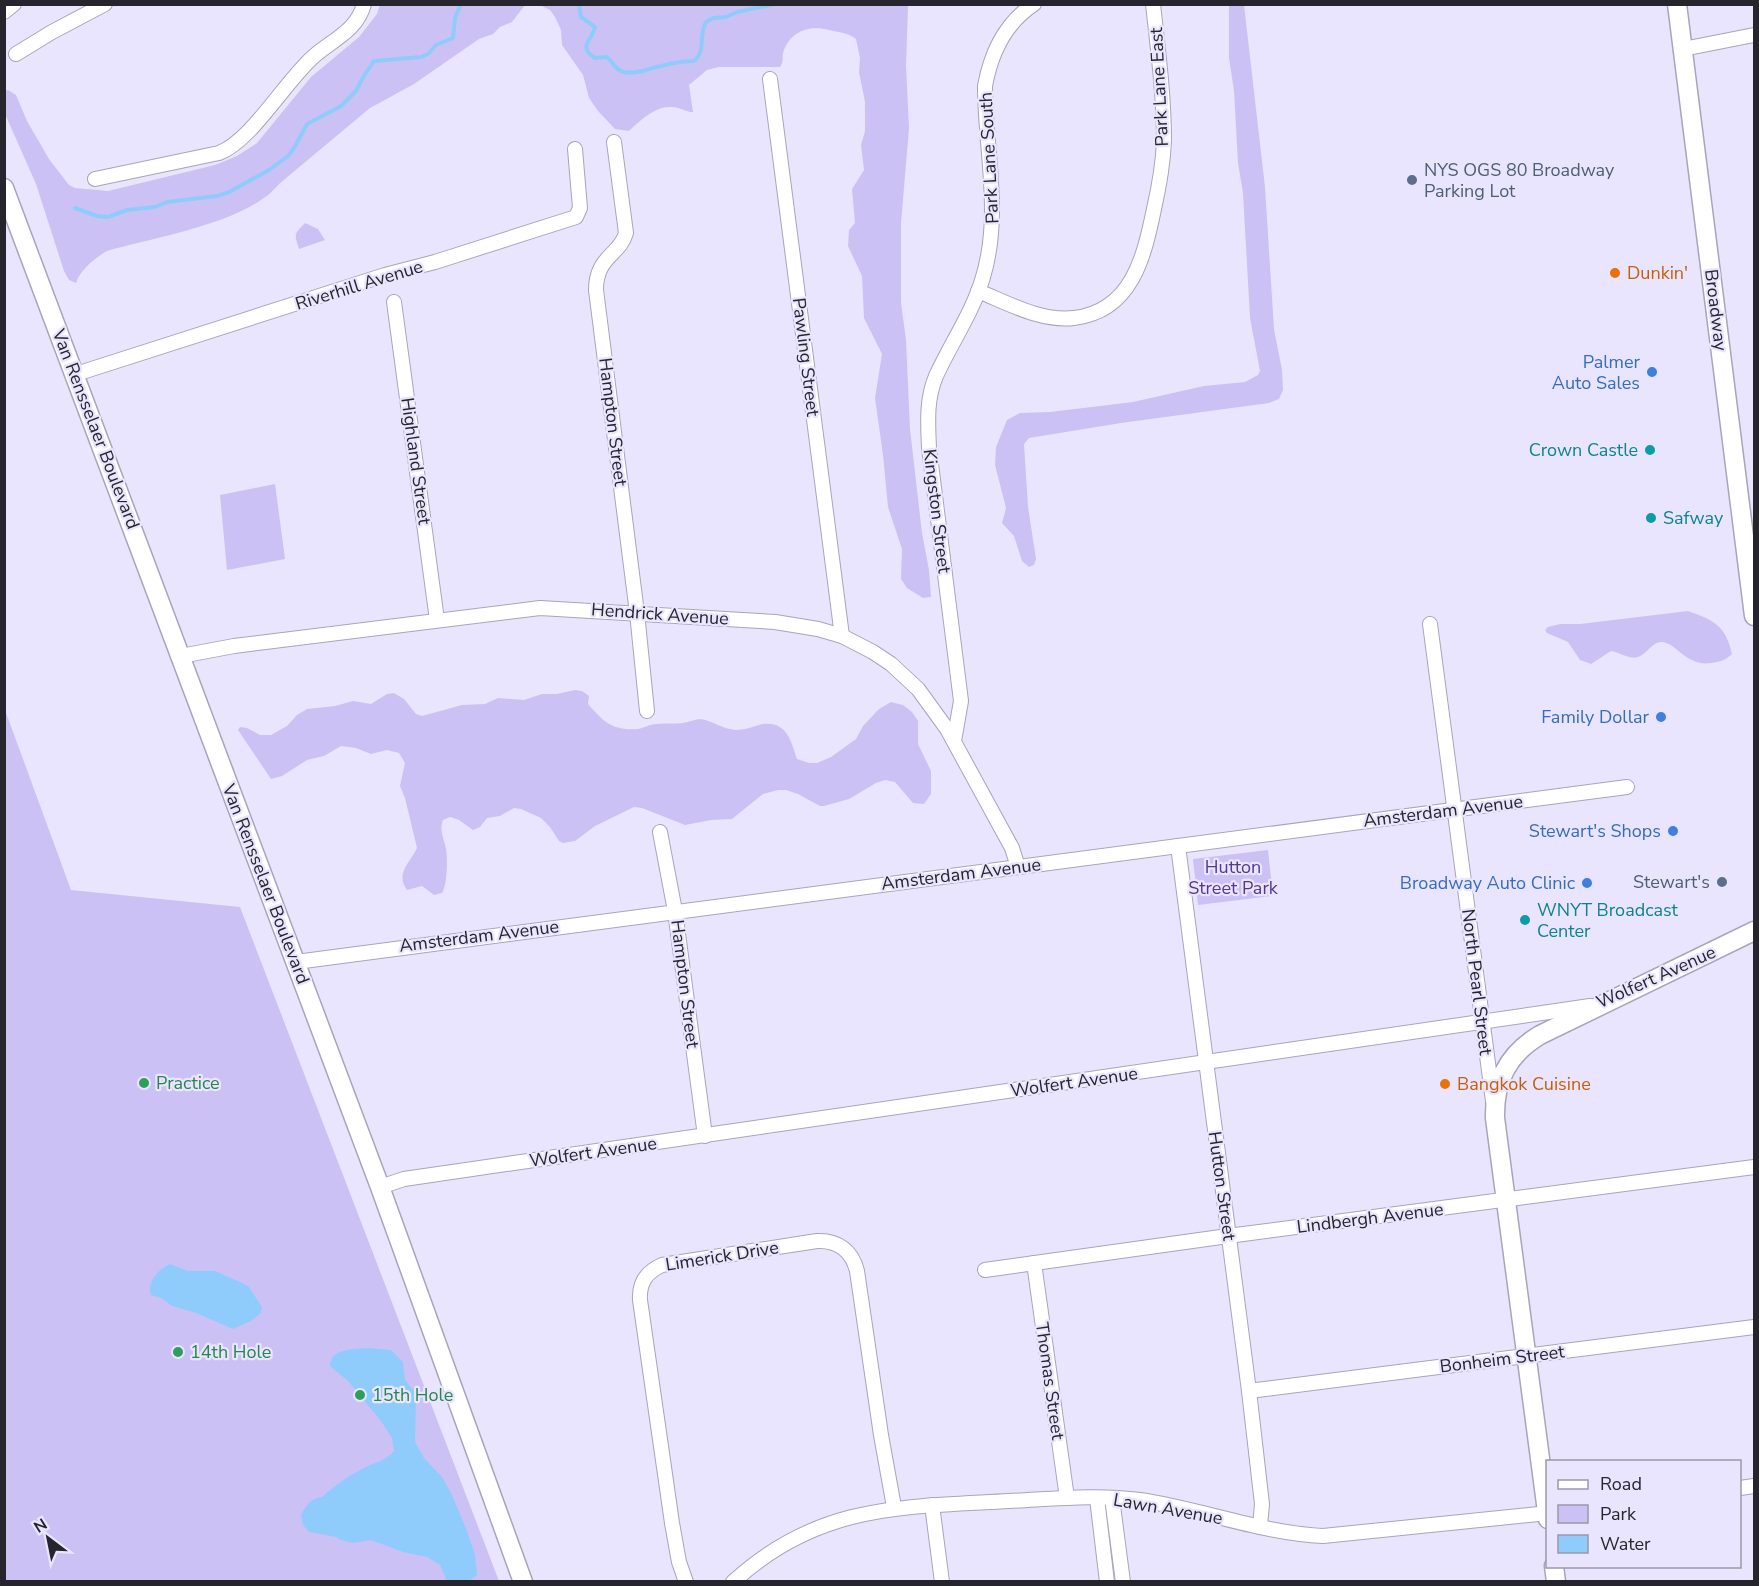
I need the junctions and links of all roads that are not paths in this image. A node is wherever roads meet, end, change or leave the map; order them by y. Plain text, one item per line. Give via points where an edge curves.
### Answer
1 (14, 4) edge
2 (105, 4) edge
3 (364, 4) edge
4 (1034, 4) edge
5 (1153, 4) edge
6 (1677, 4) edge
7 (4, 12) edge
8 (1755, 35) edge
9 (1683, 49) junction
10 (16, 54) dead end
11 (770, 79) dead end
12 (614, 142) dead end
13 (575, 149) dead end
14 (95, 179) dead end
15 (4, 188) edge
16 (978, 291) junction
17 (394, 302) dead end
18 (76, 374) junction
19 (637, 613) junction
20 (1755, 616) edge
21 (437, 620) junction
22 (1430, 624) dead end
23 (842, 636) junction
24 (181, 656) junction
25 (647, 711) dead end
26 (954, 741) junction
27 (1627, 787) dead end
28 (1454, 810) junction
29 (660, 832) dead end
30 (1178, 846) junction
31 (1018, 867) junction
32 (675, 910) junction
33 (1755, 931) edge
34 (296, 962) junction
35 (1604, 1004) junction
36 (1482, 1023) junction
37 (1205, 1063) junction
38 (1495, 1118) junction
39 (705, 1136) junction
40 (1755, 1167) edge
41 (380, 1187) junction
42 (1506, 1200) junction
43 (1228, 1236) junction
44 (1034, 1263) junction
45 (985, 1270) dead end
46 (1755, 1327) edge
47 (1526, 1356) junction
48 (1249, 1391) junction
49 (1067, 1498) junction
50 (1097, 1498) junction
51 (1112, 1498) junction
52 (932, 1505) junction
53 (1546, 1507) edge
54 (894, 1508) junction
55 (1546, 1515) edge
56 (1260, 1526) junction
57 (524, 1581) edge
58 (686, 1581) edge
59 (733, 1581) edge
60 (942, 1581) edge
61 (1107, 1581) edge
62 (1123, 1581) edge

1 - 7 street
2 - 10 street
3 - 14 street via 351,28 313,57 246,135 229,149
4 - 16 street, Park Lane South via 999,40 986,77 993,218
5 - 16 street, Park Lane East via 1164,144 1146,243 1129,285 1102,310 1068,319 1030,312
6 - 9 main road, Broadway
8 - 9 street
9 - 20 main road, Broadway
11 - 23 street, Pawling Street
12 - 19 street, Hampton Street via 626,232 621,244 602,265 596,290
13 - 18 street, Riverhill Avenue via 580,208 576,217
15 - 18 main road, Van Rensselaer Boulevard
16 - 26 street, Kingston Street via 936,376 928,408 929,448 961,701
17 - 21 street, Highland Street
18 - 24 main road, Van Rensselaer Boulevard
19 - 21 street, Hendrick Avenue via 540,608
19 - 23 street, Hendrick Avenue via 775,622
19 - 25 street, Hampton Street
21 - 24 street, Hendrick Avenue
22 - 28 street, North Pearl Street
23 - 26 street, Hendrick Avenue via 882,658 909,680
24 - 34 main road, Van Rensselaer Boulevard
26 - 31 street, Hendrick Avenue via 1012,848
27 - 28 street, Amsterdam Avenue
28 - 30 street, Amsterdam Avenue
28 - 36 street, North Pearl Street
29 - 32 street, Hampton Street
30 - 31 street, Amsterdam Avenue
30 - 37 street, Hutton Street
31 - 32 street, Amsterdam Avenue
32 - 34 street, Amsterdam Avenue
32 - 39 street, Hampton Street
33 - 35 main road, Wolfert Avenue
34 - 41 main road, Van Rensselaer Boulevard
35 - 36 street, Wolfert Avenue
35 - 38 main road via 1548,1030 1514,1054 1498,1082
36 - 37 street, Wolfert Avenue
36 - 38 street, North Pearl Street
37 - 39 street, Wolfert Avenue
37 - 43 street, Hutton Street
38 - 42 main road, North Pearl Street
39 - 41 street, Wolfert Avenue via 404,1179
40 - 42 street, Lindbergh Avenue
41 - 57 main road, Van Rensselaer Boulevard
42 - 43 street, Lindbergh Avenue
42 - 47 main road, North Pearl Street
43 - 44 street, Lindbergh Avenue
43 - 48 street, Hutton Street
44 - 45 street, Lindbergh Avenue
44 - 49 street, Thomas Street
46 - 47 street, Bonheim Street
47 - 48 street, Bonheim Street
47 - 53 main road, North Pearl Street
48 - 56 street, Hutton Street via 1262,1504
49 - 50 street, Lawn Avenue
49 - 52 street, Lawn Avenue
50 - 51 street, Lawn Avenue
50 - 61 street
51 - 56 street, Lawn Avenue via 1158,1503
51 - 62 street
52 - 54 street, Lawn Avenue
52 - 60 street
54 - 58 street, Limerick Drive via 857,1271 846,1250 818,1241 662,1265 644,1279 640,1300 672,1523
54 - 59 street, Lawn Avenue via 854,1515 808,1532 771,1552
55 - 56 street, Lawn Avenue via 1333,1536 1287,1533

